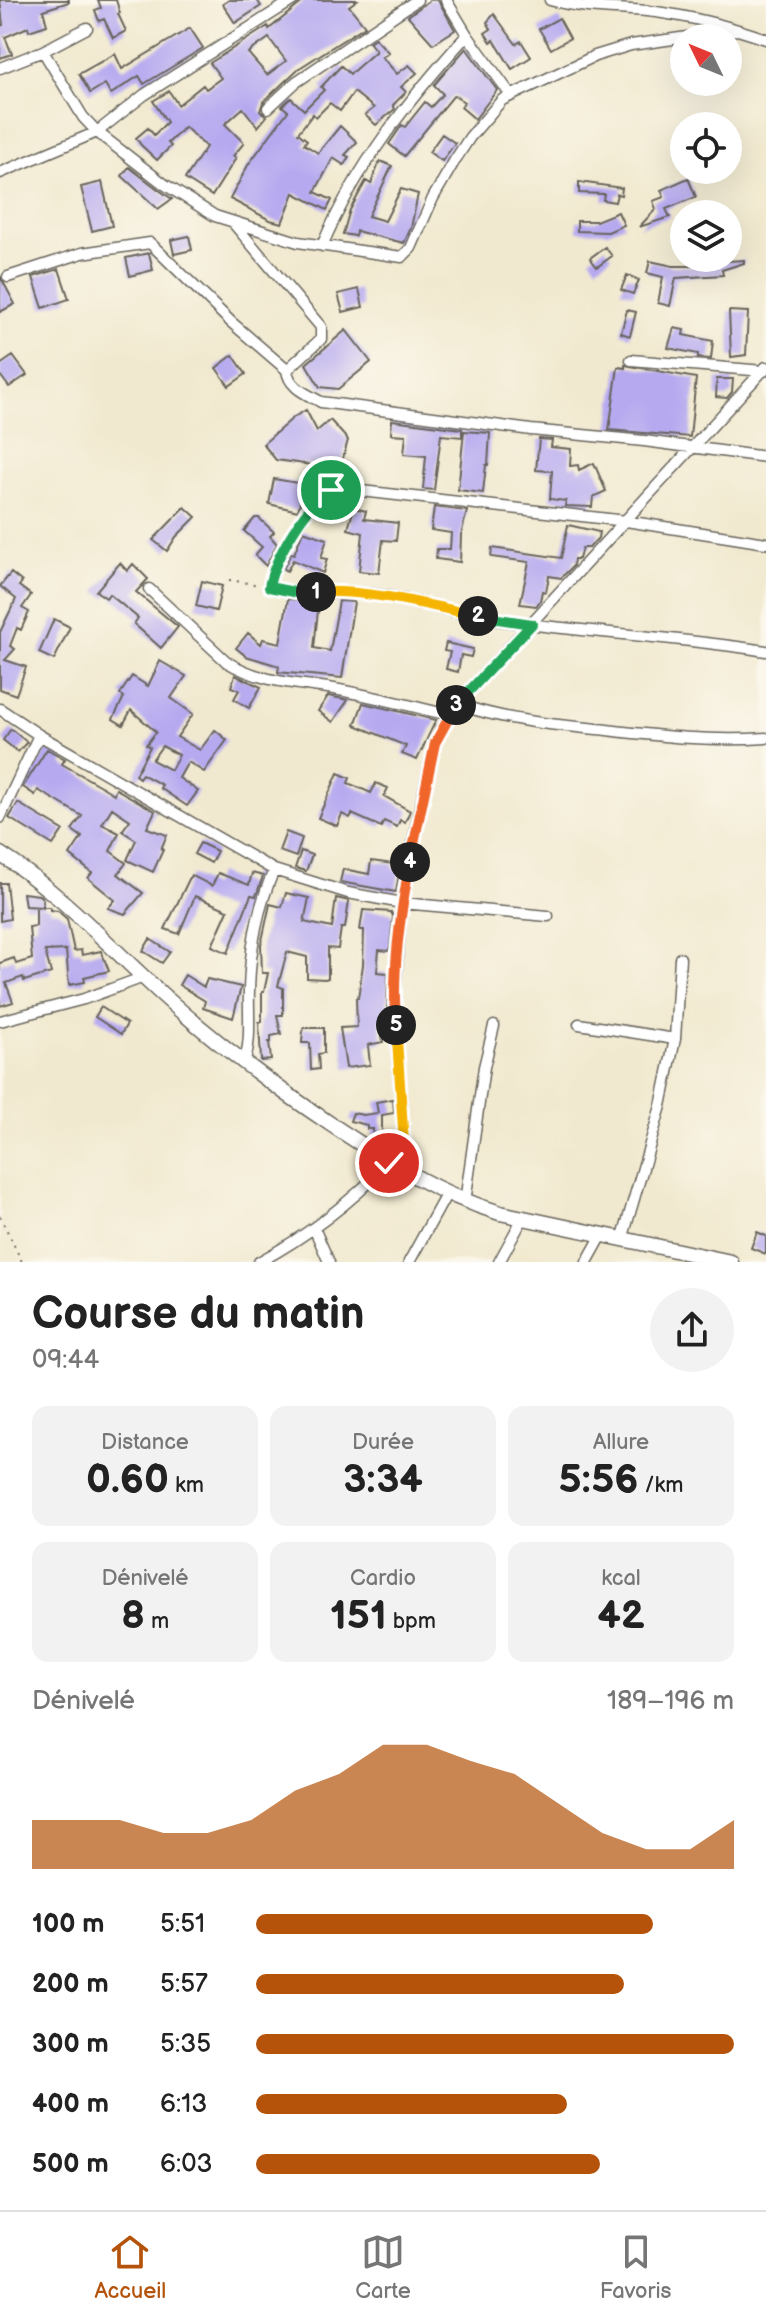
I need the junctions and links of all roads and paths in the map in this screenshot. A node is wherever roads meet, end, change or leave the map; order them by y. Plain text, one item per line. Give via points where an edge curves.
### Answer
1 (293, 0) edge
2 (417, 0) edge
3 (446, 0) edge
4 (550, 0) edge
5 (715, 24) edge
6 (87, 28) dead end
7 (742, 32) edge
8 (467, 35) junction
9 (670, 39) edge
10 (766, 39) edge
11 (43, 51) junction
12 (0, 68) edge
13 (511, 95) junction
14 (268, 108) dead end
15 (97, 132) junction
16 (0, 173) edge
17 (232, 222) junction
18 (322, 246) junction
19 (8, 277) dead end
20 (631, 360) dead end
21 (287, 370) junction
22 (765, 370) edge
23 (692, 447) junction
24 (766, 457) edge
25 (626, 521) junction
26 (766, 543) edge
27 (229, 580) dead end
28 (269, 587) junction
29 (149, 589) dead end
30 (532, 624) junction
31 (766, 651) edge
32 (457, 704) junction
33 (0, 709) edge
34 (449, 715) junction
35 (39, 735) junction
36 (766, 738) edge
37 (0, 818) edge
38 (0, 854) edge
39 (274, 870) junction
40 (402, 903) junction
41 (548, 916) dead end
42 (680, 958) dead end
43 (144, 977) junction
44 (0, 1021) edge
45 (579, 1024) dead end
46 (494, 1026) dead end
47 (675, 1039) junction
48 (244, 1063) junction
49 (389, 1163) junction
50 (406, 1173) junction
51 (447, 1193) junction
52 (465, 1202) junction
53 (0, 1216) edge
54 (523, 1218) junction
55 (314, 1228) junction
56 (602, 1235) junction
57 (622, 1240) junction
58 (724, 1261) edge
59 (22, 1262) edge
60 (259, 1262) edge
61 (329, 1262) edge
62 (409, 1262) edge
63 (499, 1262) edge
64 (587, 1262) edge

1 - 15 street via 144,95
2 - 14 street via 296,82
3 - 8 street
4 - 5 street
6 - 11 street
7 - 10 street
8 - 13 street
8 - 18 street via 363,165
9 - 13 street via 595,56
11 - 12 street
11 - 15 street
13 - 18 street via 494,108 455,160 407,254
15 - 16 street
15 - 17 street via 185,198
17 - 18 street
17 - 21 street via 321,327 321,339
19 - 21 street via 82,253 150,243
20 - 22 street
21 - 23 street via 297,389 328,404
22 - 23 street
23 - 24 street
23 - 25 street
25 - 26 street
25 - 28 street via 335,488 321,496 296,528
25 - 30 street
27 - 28 path
28 - 30 street via 376,595
29 - 34 street via 240,670 271,681
30 - 31 street
30 - 32 street
32 - 34 street
32 - 36 street via 538,723 710,740
33 - 35 street
34 - 40 street via 435,743
35 - 37 street
35 - 39 street
38 - 43 street via 51,892
39 - 40 street
39 - 48 street via 251,943 250,1043
40 - 41 street
40 - 50 street via 394,1004
42 - 47 street
43 - 44 street
43 - 48 street
45 - 47 street
46 - 52 street
47 - 57 street
48 - 49 street
49 - 50 street
49 - 55 street
50 - 51 street
51 - 52 street
51 - 62 street
52 - 54 street
53 - 59 path
54 - 56 street
54 - 63 street
55 - 60 street
55 - 61 street
56 - 57 street
56 - 64 street
57 - 58 street

